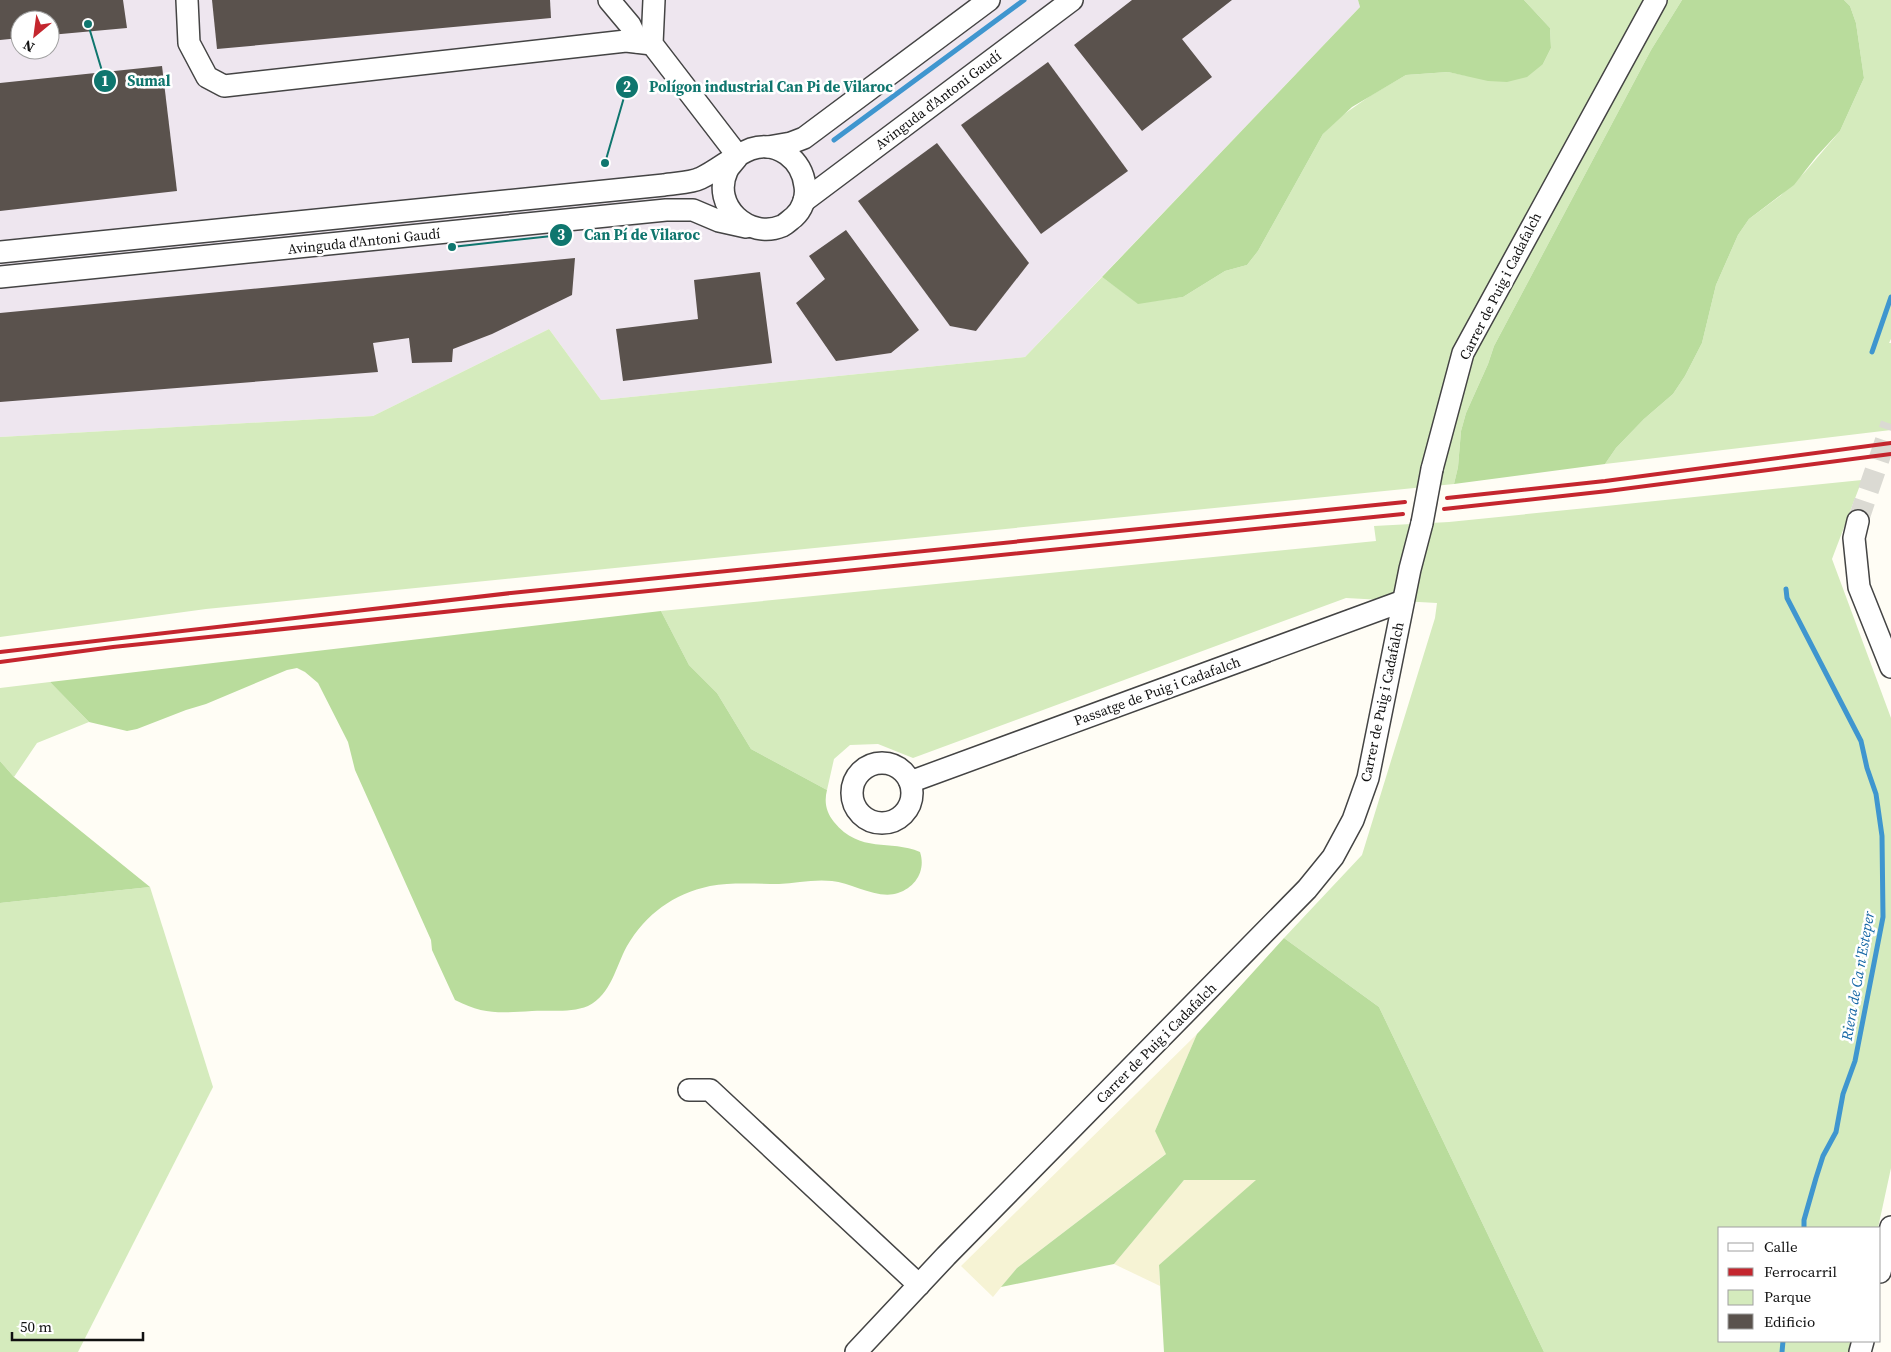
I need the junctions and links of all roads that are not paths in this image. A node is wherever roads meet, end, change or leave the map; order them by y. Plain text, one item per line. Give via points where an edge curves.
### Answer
1 (187, 0) edge
2 (609, 0) edge
3 (654, 0) edge
4 (989, 0) edge
5 (1072, 0) edge
6 (1656, 0) edge
7 (645, 43) junction
8 (765, 147) junction
9 (738, 156) junction
10 (804, 202) junction
11 (755, 228) junction
12 (0, 252) edge
13 (0, 277) edge
14 (1858, 521) tunnel mouth
15 (1403, 600) junction
16 (1891, 667) edge
17 (910, 782) dead end
18 (689, 1090) dead end
19 (1891, 1227) edge
20 (1881, 1268) edge
21 (919, 1285) junction
22 (856, 1352) edge

1 - 7 street via 189,43 207,77 224,86 626,41
2 - 7 street
3 - 7 street
4 - 8 street via 804,138
5 - 10 street, Avinguda d'Antoni Gaudí
6 - 15 street, Carrer de Puig i Cadafalch, bridge via 1463,353 1432,469
7 - 9 street
8 - 9 street via 751,149
8 - 10 street via 790,155 800,166 806,190
9 - 11 street via 727,171 724,195 735,217
9 - 12 street, Avinguda d'Antoni Gaudí via 699,179 664,185
10 - 11 street via 797,214 783,226
11 - 13 street, Avinguda d'Antoni Gaudí via 719,221 692,210 666,210
14 - 16 street via 1854,538 1859,587
15 - 17 street, Passatge de Puig i Cadafalch
15 - 21 street, Carrer de Puig i Cadafalch via 1368,778 1353,820 1333,857 1307,889
18 - 21 street via 710,1090
19 - 20 street
21 - 22 street, Carrer de Puig i Cadafalch

